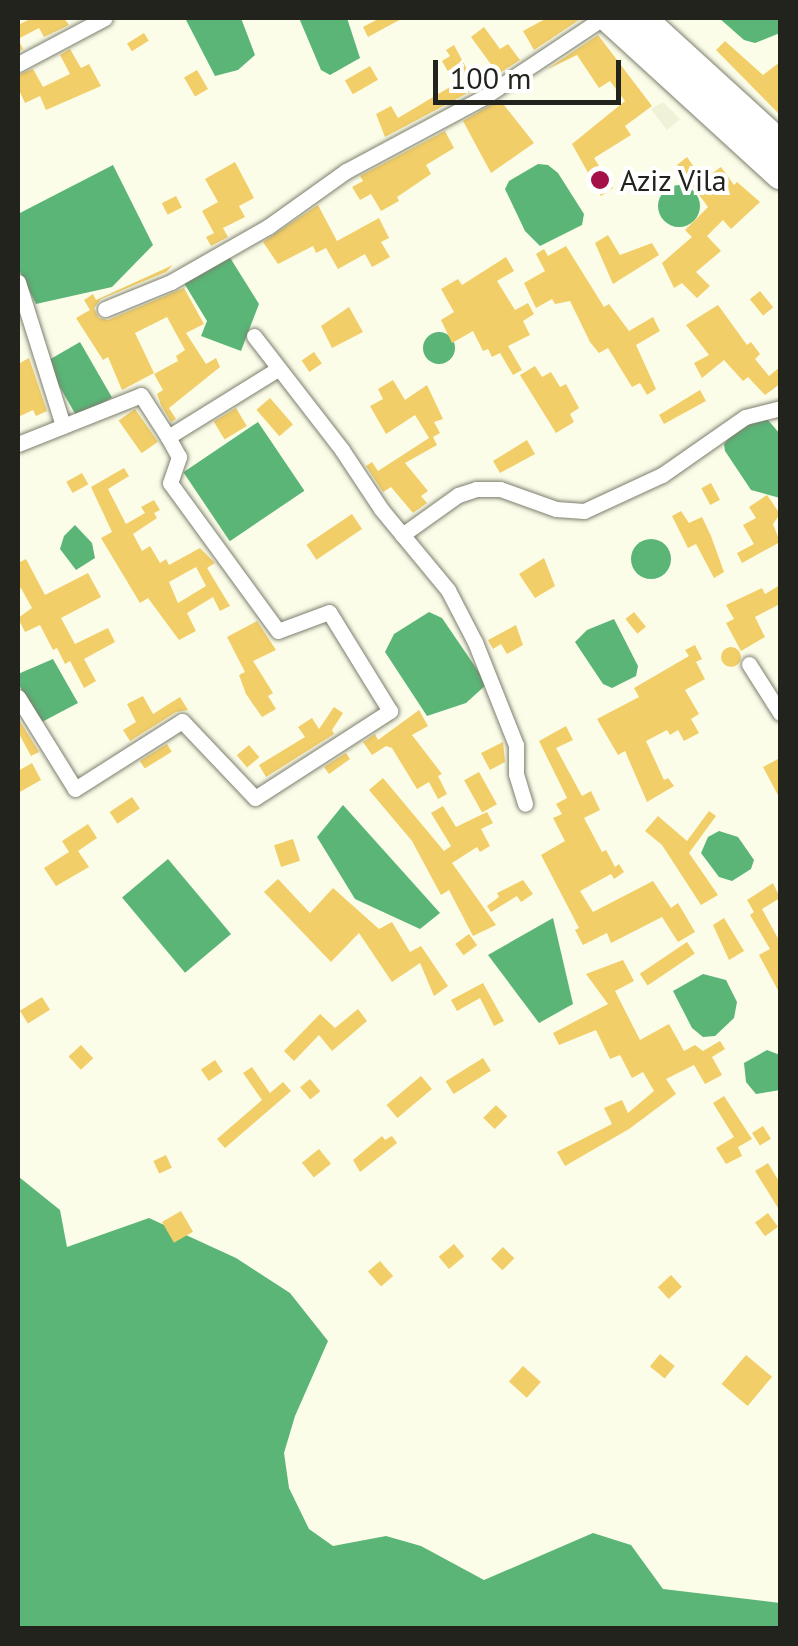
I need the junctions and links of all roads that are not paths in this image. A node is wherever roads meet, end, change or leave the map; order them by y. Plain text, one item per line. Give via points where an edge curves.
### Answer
1 (104, 18) edge
2 (606, 18) edge
3 (642, 18) edge
4 (18, 64) edge
5 (780, 144) edge
6 (780, 176) edge
7 (18, 282) edge
8 (105, 309) dead end
9 (254, 336) dead end
10 (276, 370) junction
11 (780, 408) edge
12 (63, 426) junction
13 (168, 438) junction
14 (18, 444) edge
15 (402, 535) junction
16 (749, 664) dead end
17 (18, 697) edge
18 (780, 713) edge
19 (526, 804) dead end

1 - 4 street
2 - 6 highway
2 - 8 street via 512,80 346,171 241,243
3 - 5 highway
7 - 12 street
9 - 10 street
10 - 13 street
10 - 15 street
11 - 15 street via 745,417 662,474 584,511 476,490 458,495
12 - 13 street via 141,395
12 - 14 street
13 - 17 street via 179,457 170,482 278,631 329,612 390,711 255,798 182,721 75,788
15 - 19 street via 448,590 475,642 516,744
16 - 18 street

